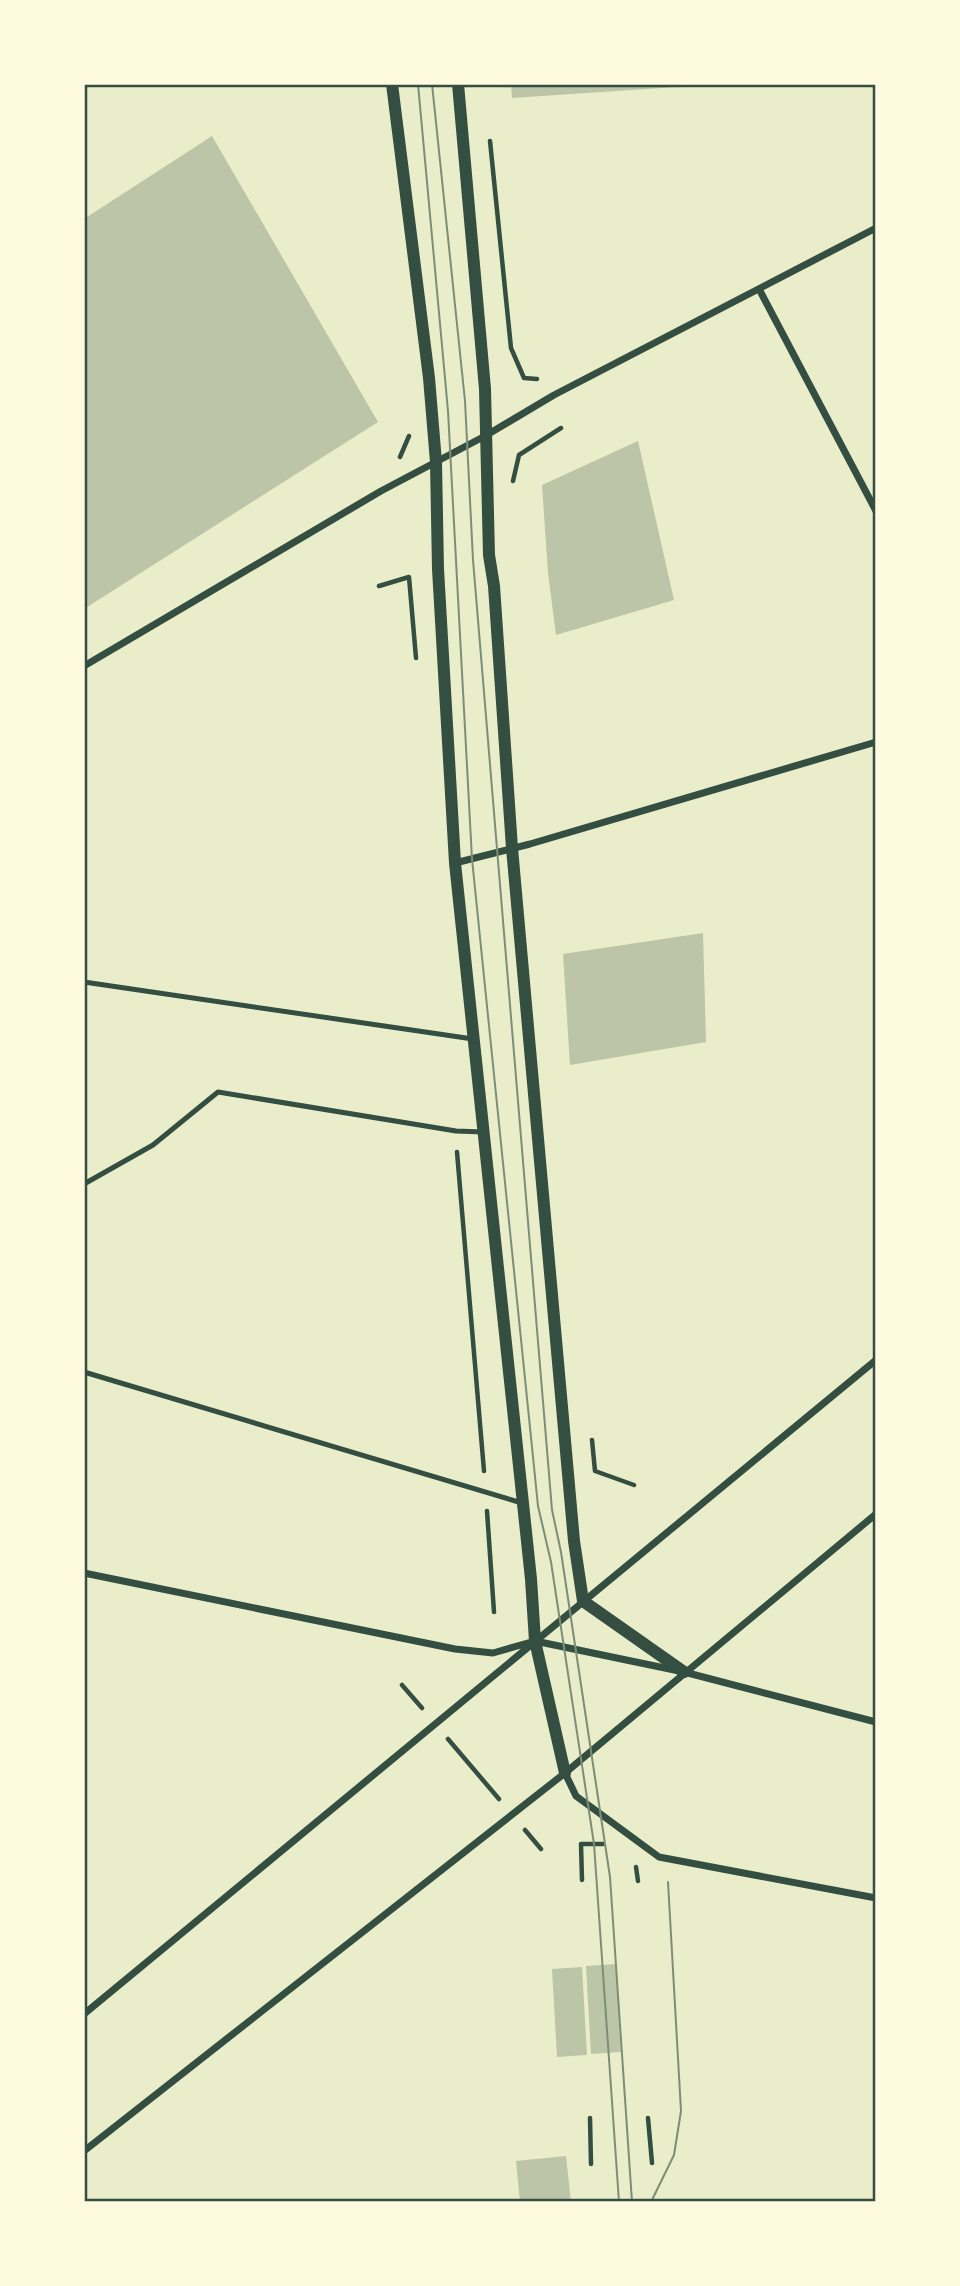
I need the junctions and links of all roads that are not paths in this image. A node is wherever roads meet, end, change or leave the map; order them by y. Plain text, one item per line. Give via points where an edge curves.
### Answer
1 (392, 84) edge
2 (458, 84) edge
3 (876, 228) edge
4 (759, 289) junction
5 (485, 436) junction
6 (436, 462) junction
7 (876, 511) edge
8 (84, 666) edge
9 (876, 742) edge
10 (512, 848) junction
11 (455, 863) junction
12 (84, 982) edge
13 (473, 1039) junction
14 (484, 1132) junction
15 (84, 1184) edge
16 (876, 1360) edge
17 (84, 1372) edge
18 (522, 1503) junction
19 (876, 1514) edge
20 (84, 1573) edge
21 (583, 1601) junction
22 (535, 1641) junction
23 (684, 1672) junction
24 (876, 1722) edge
25 (565, 1773) junction
26 (876, 1898) edge
27 (84, 2014) edge
28 (84, 2151) edge

1 - 6 street
2 - 5 street via 485,389
3 - 4 street
4 - 5 street via 554,395
4 - 7 street
5 - 6 street
5 - 10 street via 489,555
6 - 8 street
6 - 11 street
9 - 10 street
10 - 11 street
10 - 21 street
11 - 13 street
12 - 13 lane
13 - 14 street
14 - 15 lane via 218,1092 153,1145
14 - 18 street
16 - 21 street
17 - 18 lane
18 - 22 street
19 - 23 street
20 - 22 street via 455,1649 493,1653
21 - 22 street
21 - 23 street
22 - 23 street
22 - 25 street
22 - 27 street
23 - 24 street
23 - 25 street
25 - 26 street via 576,1796 659,1857
25 - 28 street

